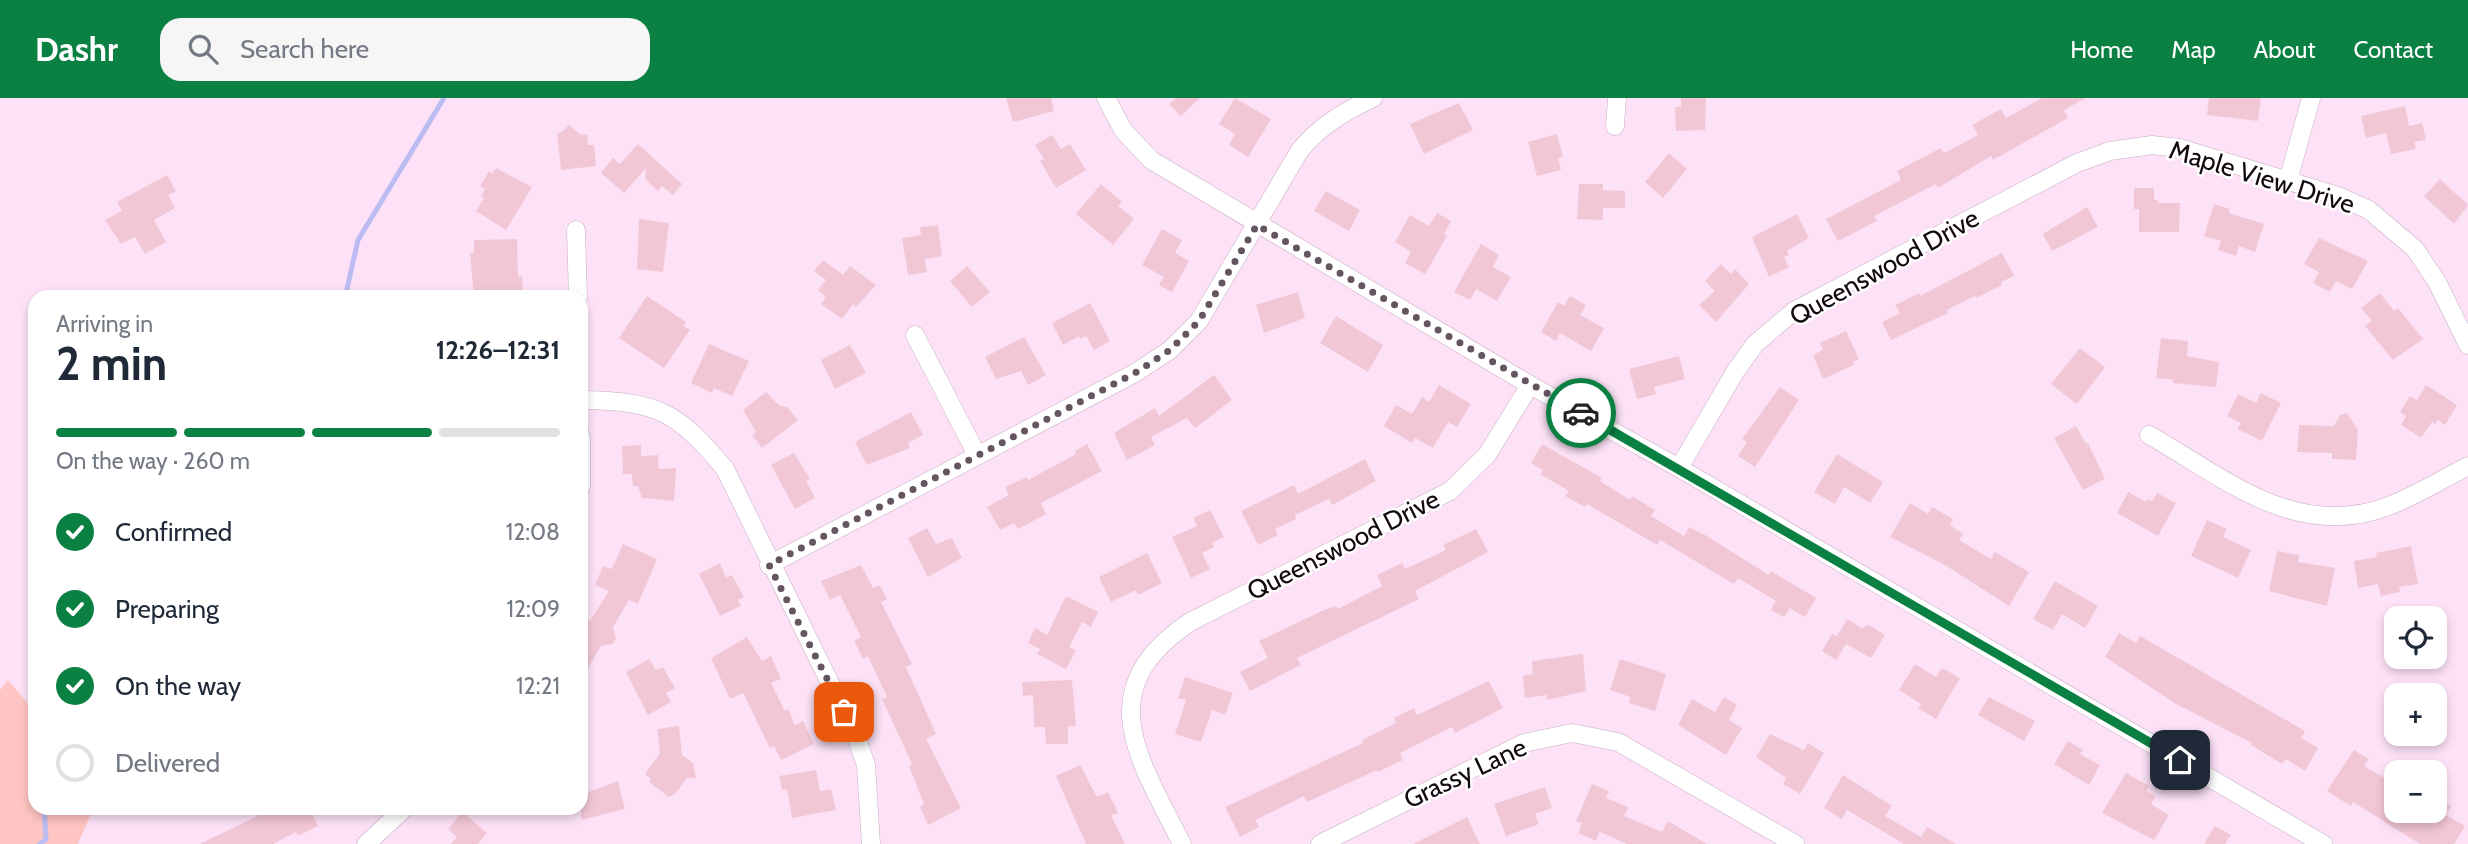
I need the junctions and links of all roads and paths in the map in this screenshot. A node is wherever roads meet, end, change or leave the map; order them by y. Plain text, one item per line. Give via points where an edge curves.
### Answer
1 (1106, 98) edge
2 (1373, 98) edge
3 (1617, 98) edge
4 (2311, 98) edge
5 (1615, 125) dead end
6 (2110, 150) joint
7 (2288, 181) junction
8 (1257, 225) junction
9 (576, 230) dead end
10 (578, 290) edge
11 (915, 335) dead end
12 (2468, 345) edge
13 (1530, 385) junction
14 (588, 400) edge
15 (2149, 435) dead end
16 (977, 455) junction
17 (2468, 466) edge
18 (1679, 468) junction
19 (769, 565) junction
20 (397, 815) edge
21 (366, 844) edge
22 (871, 844) edge
23 (1182, 844) edge
24 (1320, 844) edge
25 (1795, 844) edge
26 (2323, 844) edge

1 - 8 street via 1123,130 1151,160
2 - 8 street via 1317,130 1300,150
3 - 5 street
4 - 7 street
6 - 7 street, Maple View Drive via 2152,145 2180,148
6 - 18 street, Queenswood Drive via 1794,311 1741,362
7 - 12 street, Maple View Drive via 2370,211 2415,249
8 - 13 street
8 - 16 street via 1199,321 1170,350
9 - 10 street
11 - 16 street
13 - 18 street
13 - 23 street, Queenswood Drive via 1487,455 1436,501 1176,630 1152,653 1137,683 1130,715 1135,748
14 - 19 street via 643,405 693,432 725,469
15 - 17 street via 2279,509 2312,517 2337,518 2386,507
16 - 19 street
18 - 26 street
19 - 22 street via 856,736 866,765
20 - 21 street
24 - 25 street, Grassy Lane via 1524,743 1572,733 1618,742

